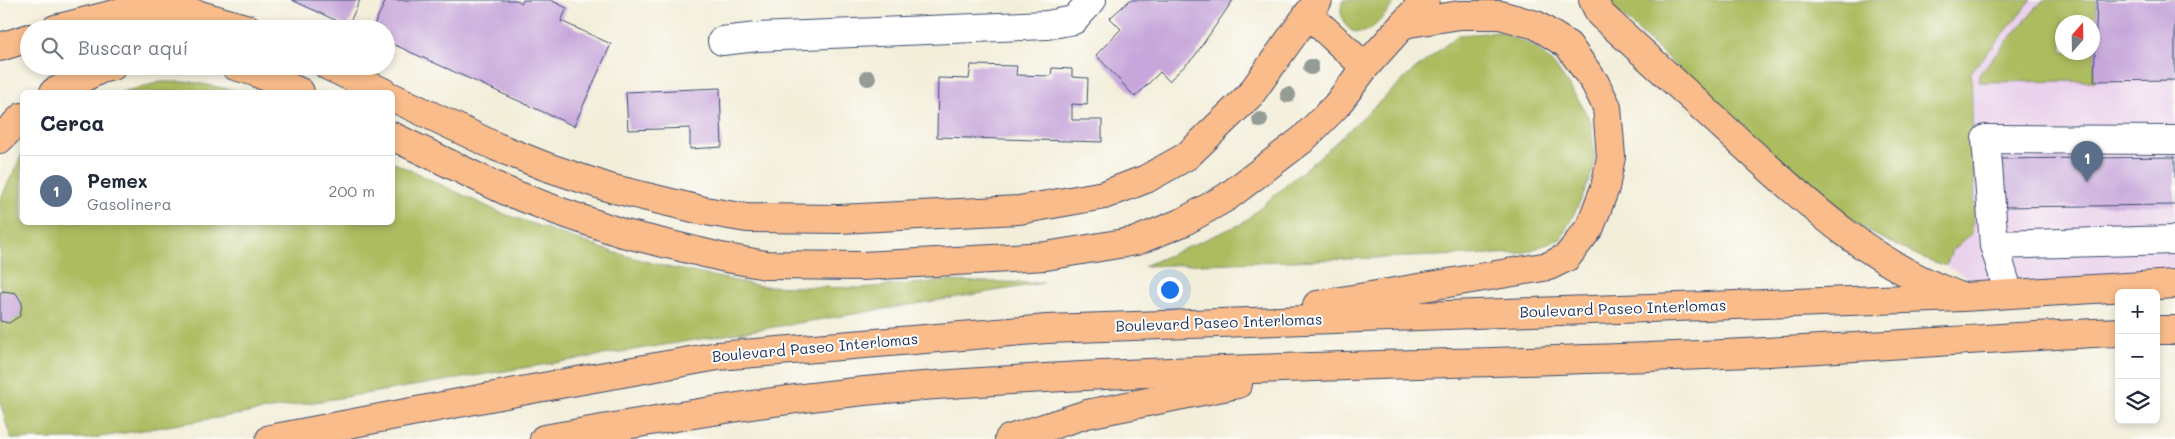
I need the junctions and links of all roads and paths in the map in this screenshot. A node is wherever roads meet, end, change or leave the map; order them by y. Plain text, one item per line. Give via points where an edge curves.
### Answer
1 (1092, 0) edge
2 (1424, 0) edge
3 (1593, 0) edge
4 (1313, 7) edge
5 (91, 20) edge
6 (217, 20) edge
7 (1403, 24) junction
8 (20, 41) edge
9 (722, 41) dead end
10 (0, 47) edge
11 (1365, 67) junction
12 (89, 75) edge
13 (262, 75) edge
14 (347, 75) edge
15 (58, 90) edge
16 (296, 90) edge
17 (378, 90) edge
18 (395, 98) edge
19 (20, 119) edge
20 (395, 137) edge
21 (0, 139) edge
22 (2175, 140) edge
23 (2175, 240) edge
24 (1994, 245) junction
25 (2175, 284) edge
26 (2009, 294) junction
27 (1962, 297) junction
28 (1199, 324) junction
29 (2160, 330) edge
30 (2175, 330) edge
31 (2115, 332) edge
32 (1320, 367) junction
33 (270, 439) edge
34 (544, 439) edge
35 (1009, 439) edge

1 - 9 street via 1074,20 1046,25
2 - 7 main road
3 - 27 main road via 1600,14 1806,203 1884,260 1928,285
4 - 11 main road
4 - 18 main road via 1250,95 1187,156 1146,179 1104,195 1019,210 839,220 747,218 705,211 610,188 547,167
5 - 6 main road via 130,10 186,11
7 - 11 main road
7 - 28 main road via 1460,15 1500,15 1536,25 1568,46 1608,107 1611,157 1605,188 1590,227 1567,257 1549,266
8 - 10 main road
11 - 20 main road via 1336,106 1302,140 1228,197 1183,222 1136,240 1046,256 862,266 766,264 721,257 622,233 558,211 506,191
12 - 15 main road
13 - 16 main road
14 - 17 main road
19 - 21 main road
22 - 24 street via 1986,140
23 - 24 street
24 - 26 street
25 - 26 main road, Boulevard Paseo Interlomas
26 - 27 main road, Boulevard Paseo Interlomas
27 - 28 main road, Boulevard Paseo Interlomas
28 - 33 main road, Boulevard Paseo Interlomas via 1037,329 718,356
29 - 30 main road
31 - 32 main road via 1679,356
32 - 34 main road via 896,388 713,410
32 - 35 main road via 1087,414

